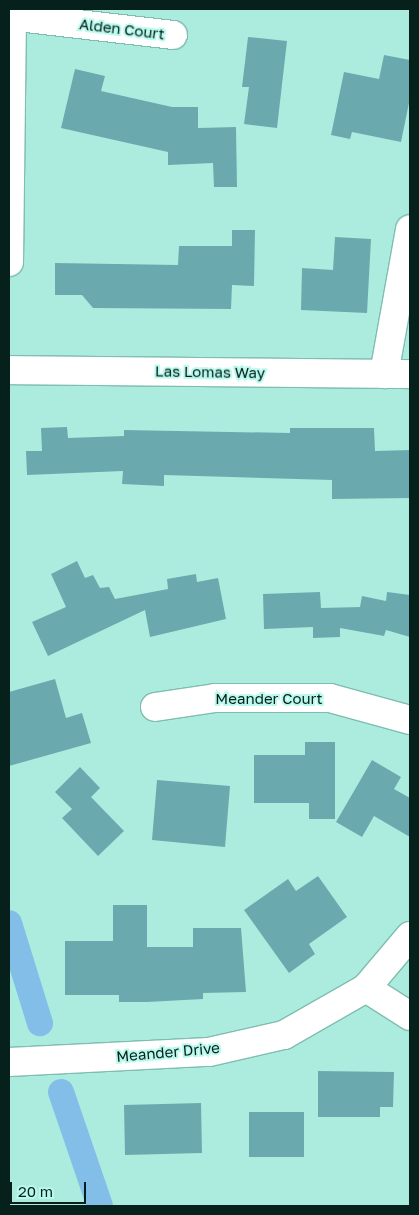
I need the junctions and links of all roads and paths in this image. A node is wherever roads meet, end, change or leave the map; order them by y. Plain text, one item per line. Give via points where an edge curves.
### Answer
1 (11, 13) edge
2 (173, 35) dead end
3 (410, 229) edge
4 (9, 262) edge
5 (9, 370) edge
6 (397, 374) edge
7 (155, 707) dead end
8 (410, 720) edge
9 (410, 936) edge
10 (366, 988) junction
11 (410, 1016) edge
12 (9, 1062) edge

1 - 2 street, Alden Court
1 - 4 street
3 - 6 street
5 - 6 street, Las Lomas Way
7 - 8 street, Meander Court via 215,698 330,698
9 - 10 street, Meander Drive
10 - 11 street
10 - 12 street, Meander Drive via 284,1035 209,1052

